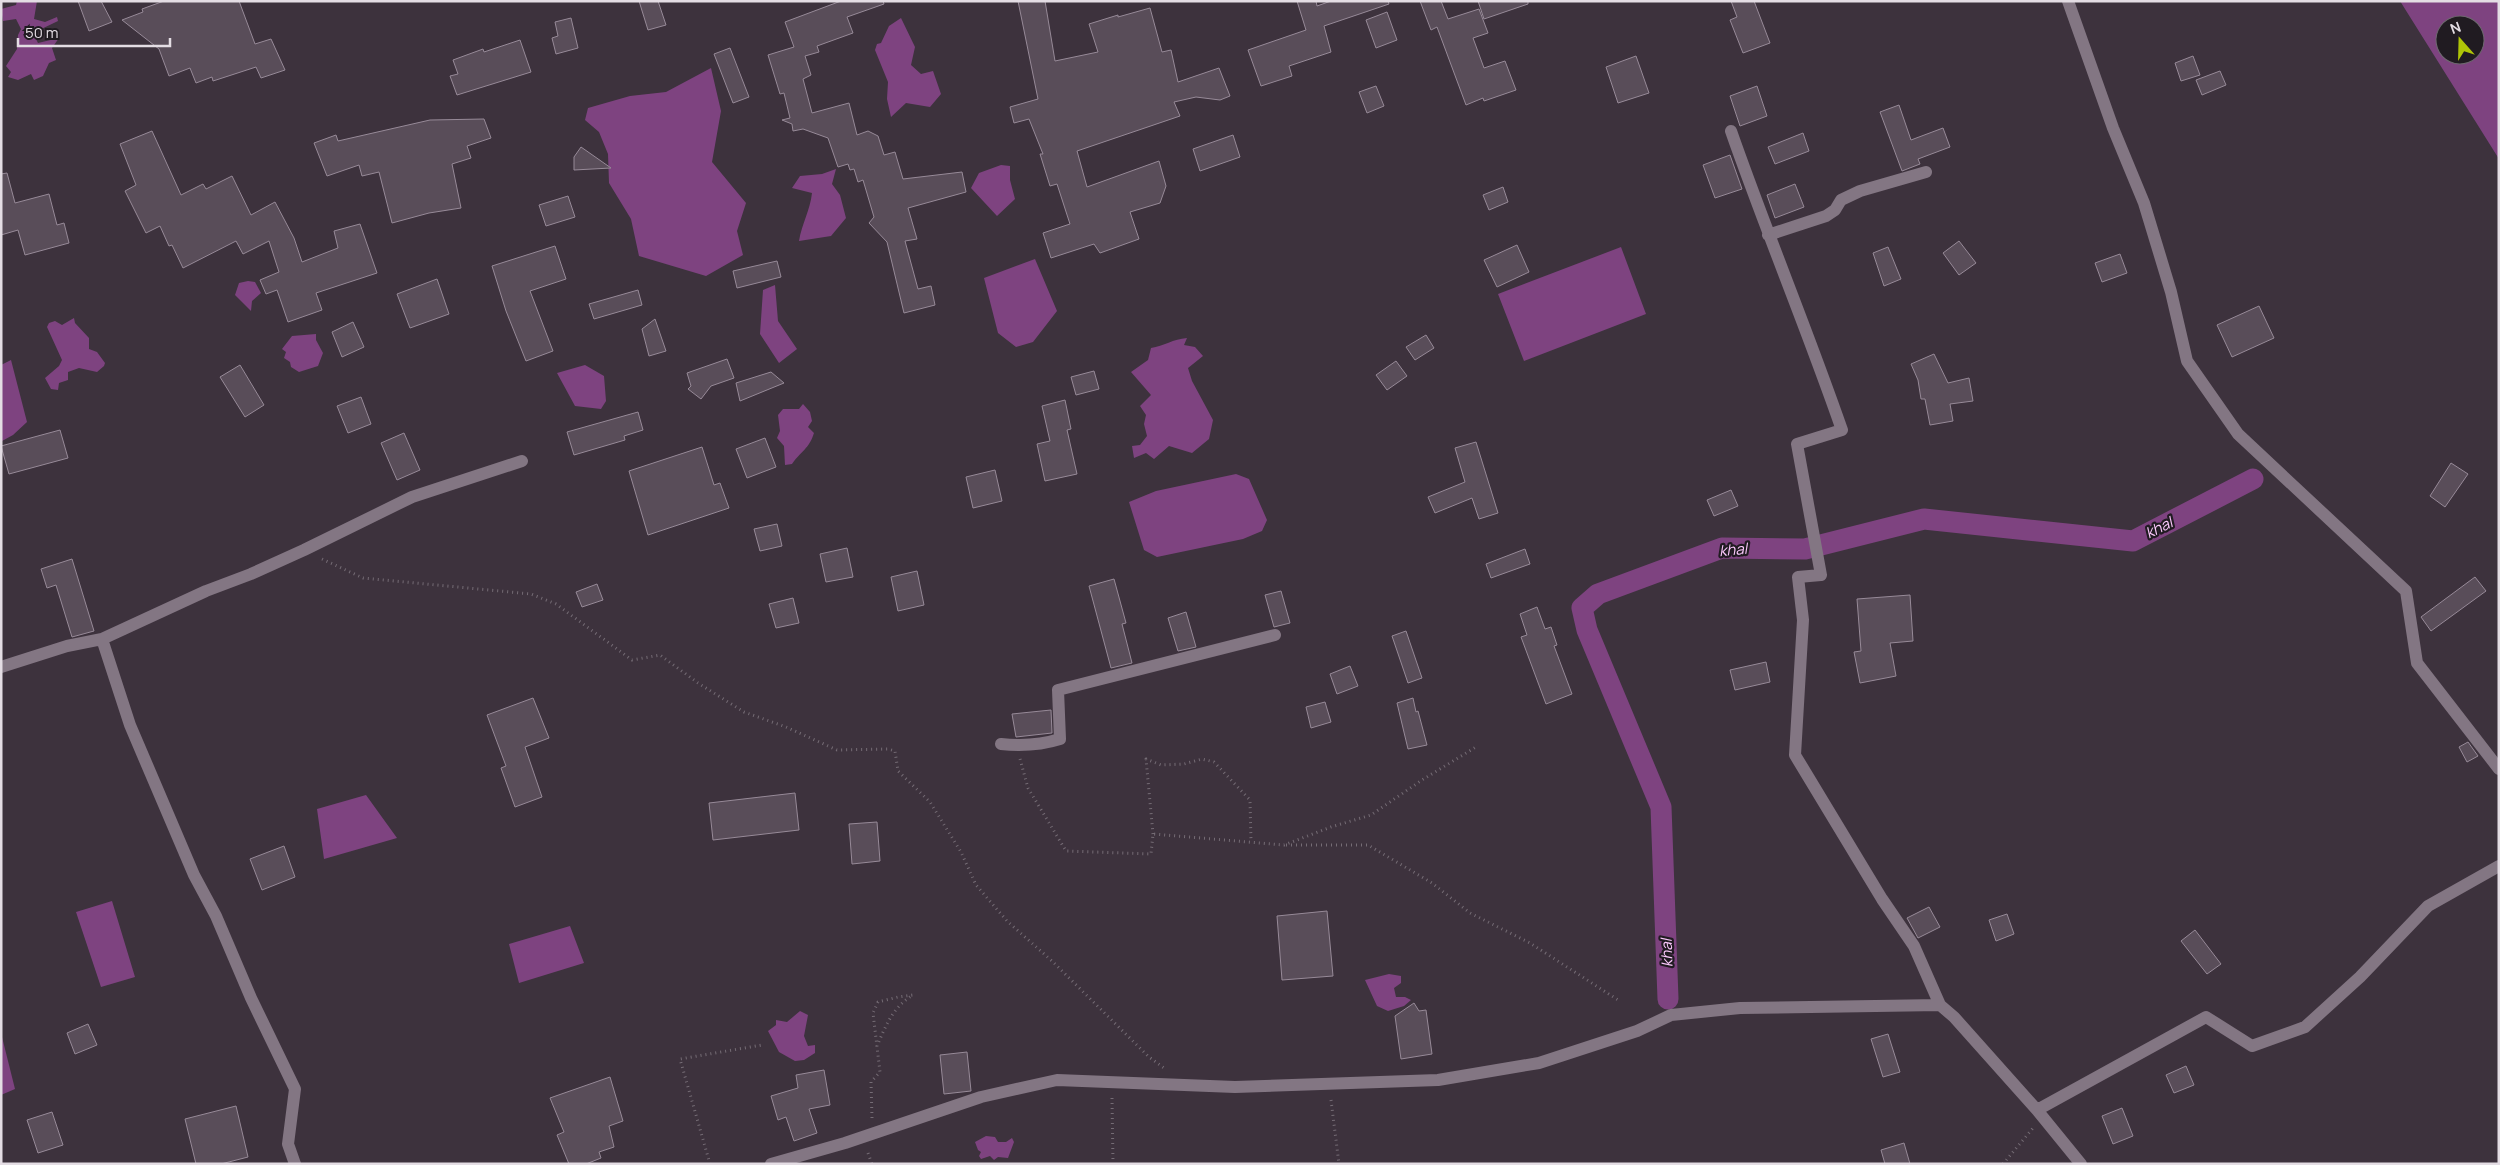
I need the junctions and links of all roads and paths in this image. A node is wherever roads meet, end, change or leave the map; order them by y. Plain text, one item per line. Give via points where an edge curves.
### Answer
1 (2068, 1) edge
2 (1731, 131) dead end
3 (1926, 172) dead end
4 (1768, 235) junction
5 (522, 461) dead end
6 (304, 550) junction
7 (1275, 635) dead end
8 (102, 639) junction
9 (1, 667) edge
10 (1001, 744) dead end
11 (1018, 745) junction
12 (1476, 747) dead end
13 (2499, 769) edge
14 (1153, 834) junction
15 (1251, 842) junction
16 (1284, 845) junction
17 (2499, 866) edge
18 (1618, 1000) dead end
19 (1940, 1005) junction
20 (762, 1045) dead end
21 (877, 1046) junction
22 (1112, 1082) junction
23 (1329, 1082) junction
24 (1187, 1085) junction
25 (2039, 1112) junction
26 (861, 1137) junction
27 (295, 1164) edge
28 (710, 1164) edge
29 (771, 1164) edge
30 (872, 1164) edge
31 (1113, 1164) edge
32 (1339, 1164) edge
33 (2003, 1164) edge
34 (2081, 1164) edge

1 - 13 street via 2113,128 2144,203 2171,292 2187,361 2238,434 2406,591 2418,663
2 - 4 street
3 - 4 street via 1860,191 1841,200 1826,216
4 - 19 street via 1810,337 1842,430 1797,444 1821,575 1798,578 1803,620 1795,755 1914,946
5 - 6 street via 412,497
6 - 8 street
6 - 24 path via 363,578 531,594 556,604 632,660 660,655 744,712 837,750 895,751 898,771 930,802 962,852 976,885 1007,921 1148,1057
7 - 11 street via 1058,690 1060,739
8 - 9 street via 67,646
8 - 27 street via 130,725 194,875 295,1090 288,1144
10 - 11 street
11 - 14 path via 1028,788 1066,851 1151,854
12 - 16 path via 1371,815
14 - 15 path
14 - 15 path via 1146,759 1161,765 1202,759 1214,762 1250,800
15 - 16 path
16 - 18 path via 1368,845 1432,883 1470,912 1530,943
17 - 25 street via 2428,906 2360,977 2305,1027 2252,1046 2206,1016
19 - 23 street via 1740,1008 1671,1015 1637,1031 1539,1063 1438,1080
19 - 25 street
20 - 28 path via 680,1059
21 - 21 path via 888,1019 901,1002 913,995 878,1002 873,1013
21 - 26 path via 880,1072 871,1082 872,1119
22 - 24 street
22 - 26 street via 1057,1080 982,1097
22 - 31 path
23 - 24 street via 1235,1087
23 - 32 path
25 - 33 path via 2020,1145
25 - 34 street
26 - 29 street
26 - 30 path

